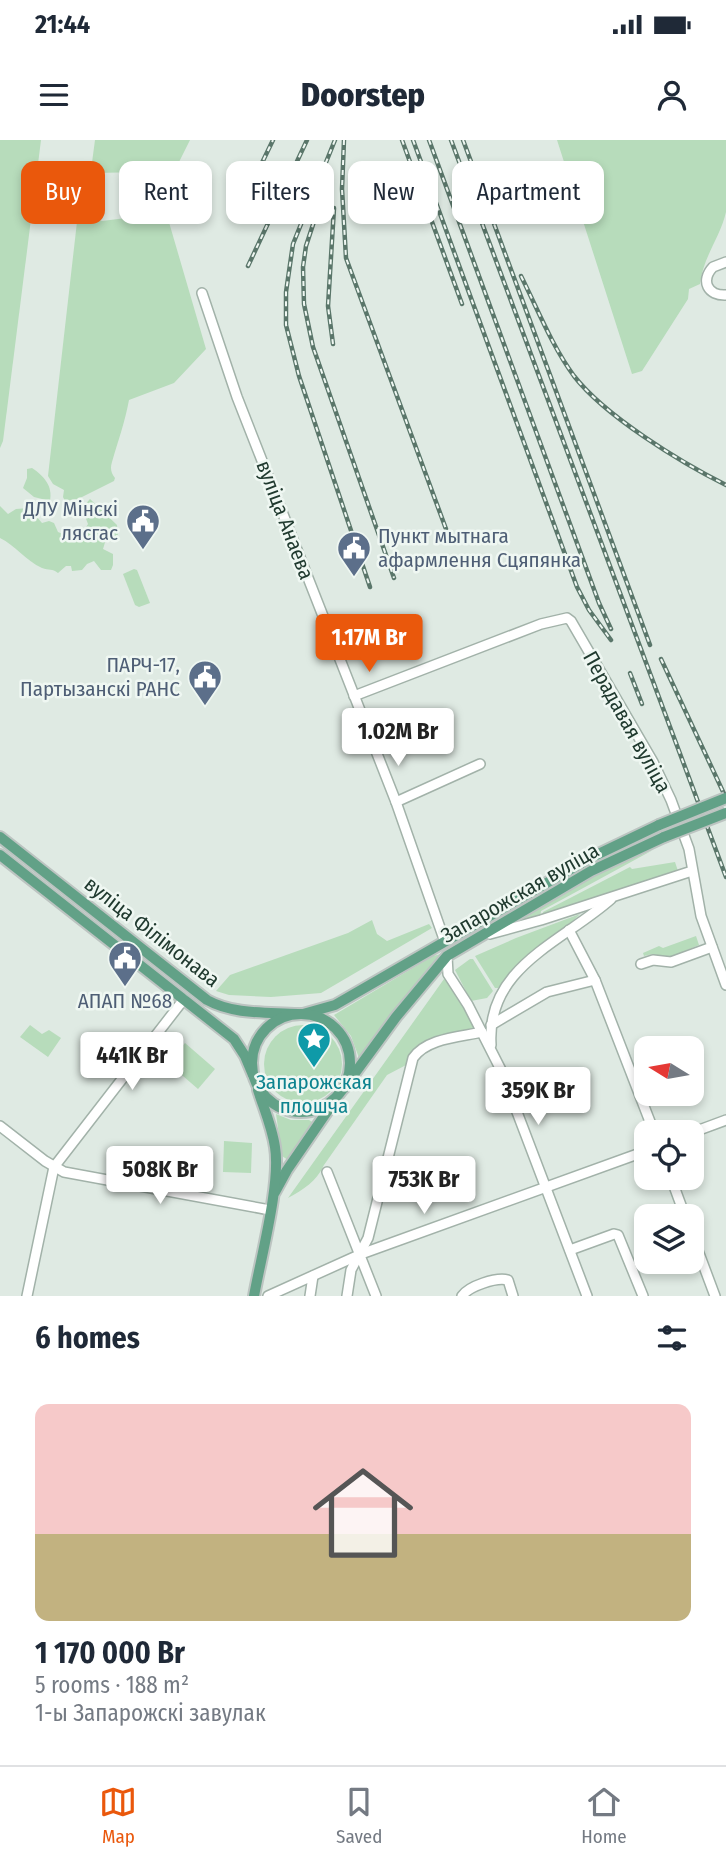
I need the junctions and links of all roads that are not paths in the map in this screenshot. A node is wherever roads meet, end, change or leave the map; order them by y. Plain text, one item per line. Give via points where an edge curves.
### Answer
1 (726, 262) edge
2 (202, 293) dead end
3 (726, 295) edge
4 (354, 696) junction
5 (480, 764) dead end
6 (726, 798) edge
7 (396, 803) junction
8 (726, 813) edge
9 (0, 837) edge
10 (0, 855) edge
11 (692, 871) junction
12 (615, 896) junction
13 (569, 930) junction
14 (478, 937) junction
15 (444, 942) junction
16 (712, 947) junction
17 (447, 956) junction
18 (641, 964) dead end
19 (430, 974) junction
20 (449, 974) junction
21 (595, 980) junction
22 (726, 985) edge
23 (184, 999) junction
24 (301, 1014) junction
25 (491, 1025) junction
26 (482, 1032) junction
27 (491, 1049) junction
28 (254, 1078) junction
29 (341, 1092) junction
30 (649, 1120) edge
31 (726, 1120) edge
32 (0, 1126) edge
33 (704, 1128) edge
34 (634, 1156) edge
35 (54, 1167) junction
36 (327, 1172) dead end
37 (545, 1188) junction
38 (272, 1198) junction
39 (270, 1210) junction
40 (570, 1250) junction
41 (361, 1254) junction
42 (704, 1267) edge
43 (313, 1276) junction
44 (27, 1296) edge
45 (254, 1296) edge
46 (268, 1296) edge
47 (310, 1296) edge
48 (347, 1296) edge
49 (376, 1296) edge
50 (462, 1296) edge
51 (513, 1296) edge
52 (587, 1296) edge
53 (643, 1296) edge
54 (715, 1296) edge

1 - 3 street via 713,267 706,279 710,291
2 - 4 street, вуліца Анаева via 237,397
4 - 7 street, вуліца Анаева
4 - 11 street, Перадавая вуліца via 541,624 561,618 571,621 653,762 684,836
5 - 7 street
6 - 15 main road, Запарожская вуліца, bridge via 590,858
7 - 15 street, вуліца Анаева
8 - 14 main road, Запарожская вуліца, bridge via 591,871
9 - 24 main road, вуліца Філімонава via 207,1000 241,1011
10 - 23 main road, вуліца Філімонава
11 - 12 street
11 - 16 street, Перадавая вуліца
12 - 13 street
12 - 14 street
13 - 21 street
13 - 25 street via 511,977 498,998
14 - 17 main road, Запарожская вуліца
15 - 24 main road, Запарожская вуліца via 335,1005
16 - 18 street via 671,962
16 - 22 street, Перадавая вуліца
17 - 19 main road, Запарожская вуліца
17 - 20 street
19 - 20 street
19 - 29 main road, Запарожская вуліца
20 - 26 street
21 - 25 street via 547,992
21 - 30 street
23 - 28 main road, вуліца Філімонава via 238,1043
23 - 35 street
24 - 28 main road via 278,1020 262,1034 253,1053
24 - 29 main road via 323,1019 344,1040 350,1059
25 - 27 street
26 - 27 street
26 - 41 street via 443,1040 416,1054
27 - 37 street
28 - 29 main road via 270,1100 292,1111 316,1109
28 - 38 main road via 276,1148
29 - 38 main road, Запарожская вуліца
31 - 33 street
32 - 35 street
34 - 37 street
35 - 39 street
35 - 44 street
36 - 41 street
37 - 40 street
37 - 41 street
38 - 39 main road
39 - 45 main road
40 - 52 street
40 - 53 street via 618,1235
41 - 43 street
41 - 48 street via 351,1270
41 - 49 street
42 - 54 street
43 - 46 street
43 - 47 street
50 - 51 street via 500,1278 508,1280

